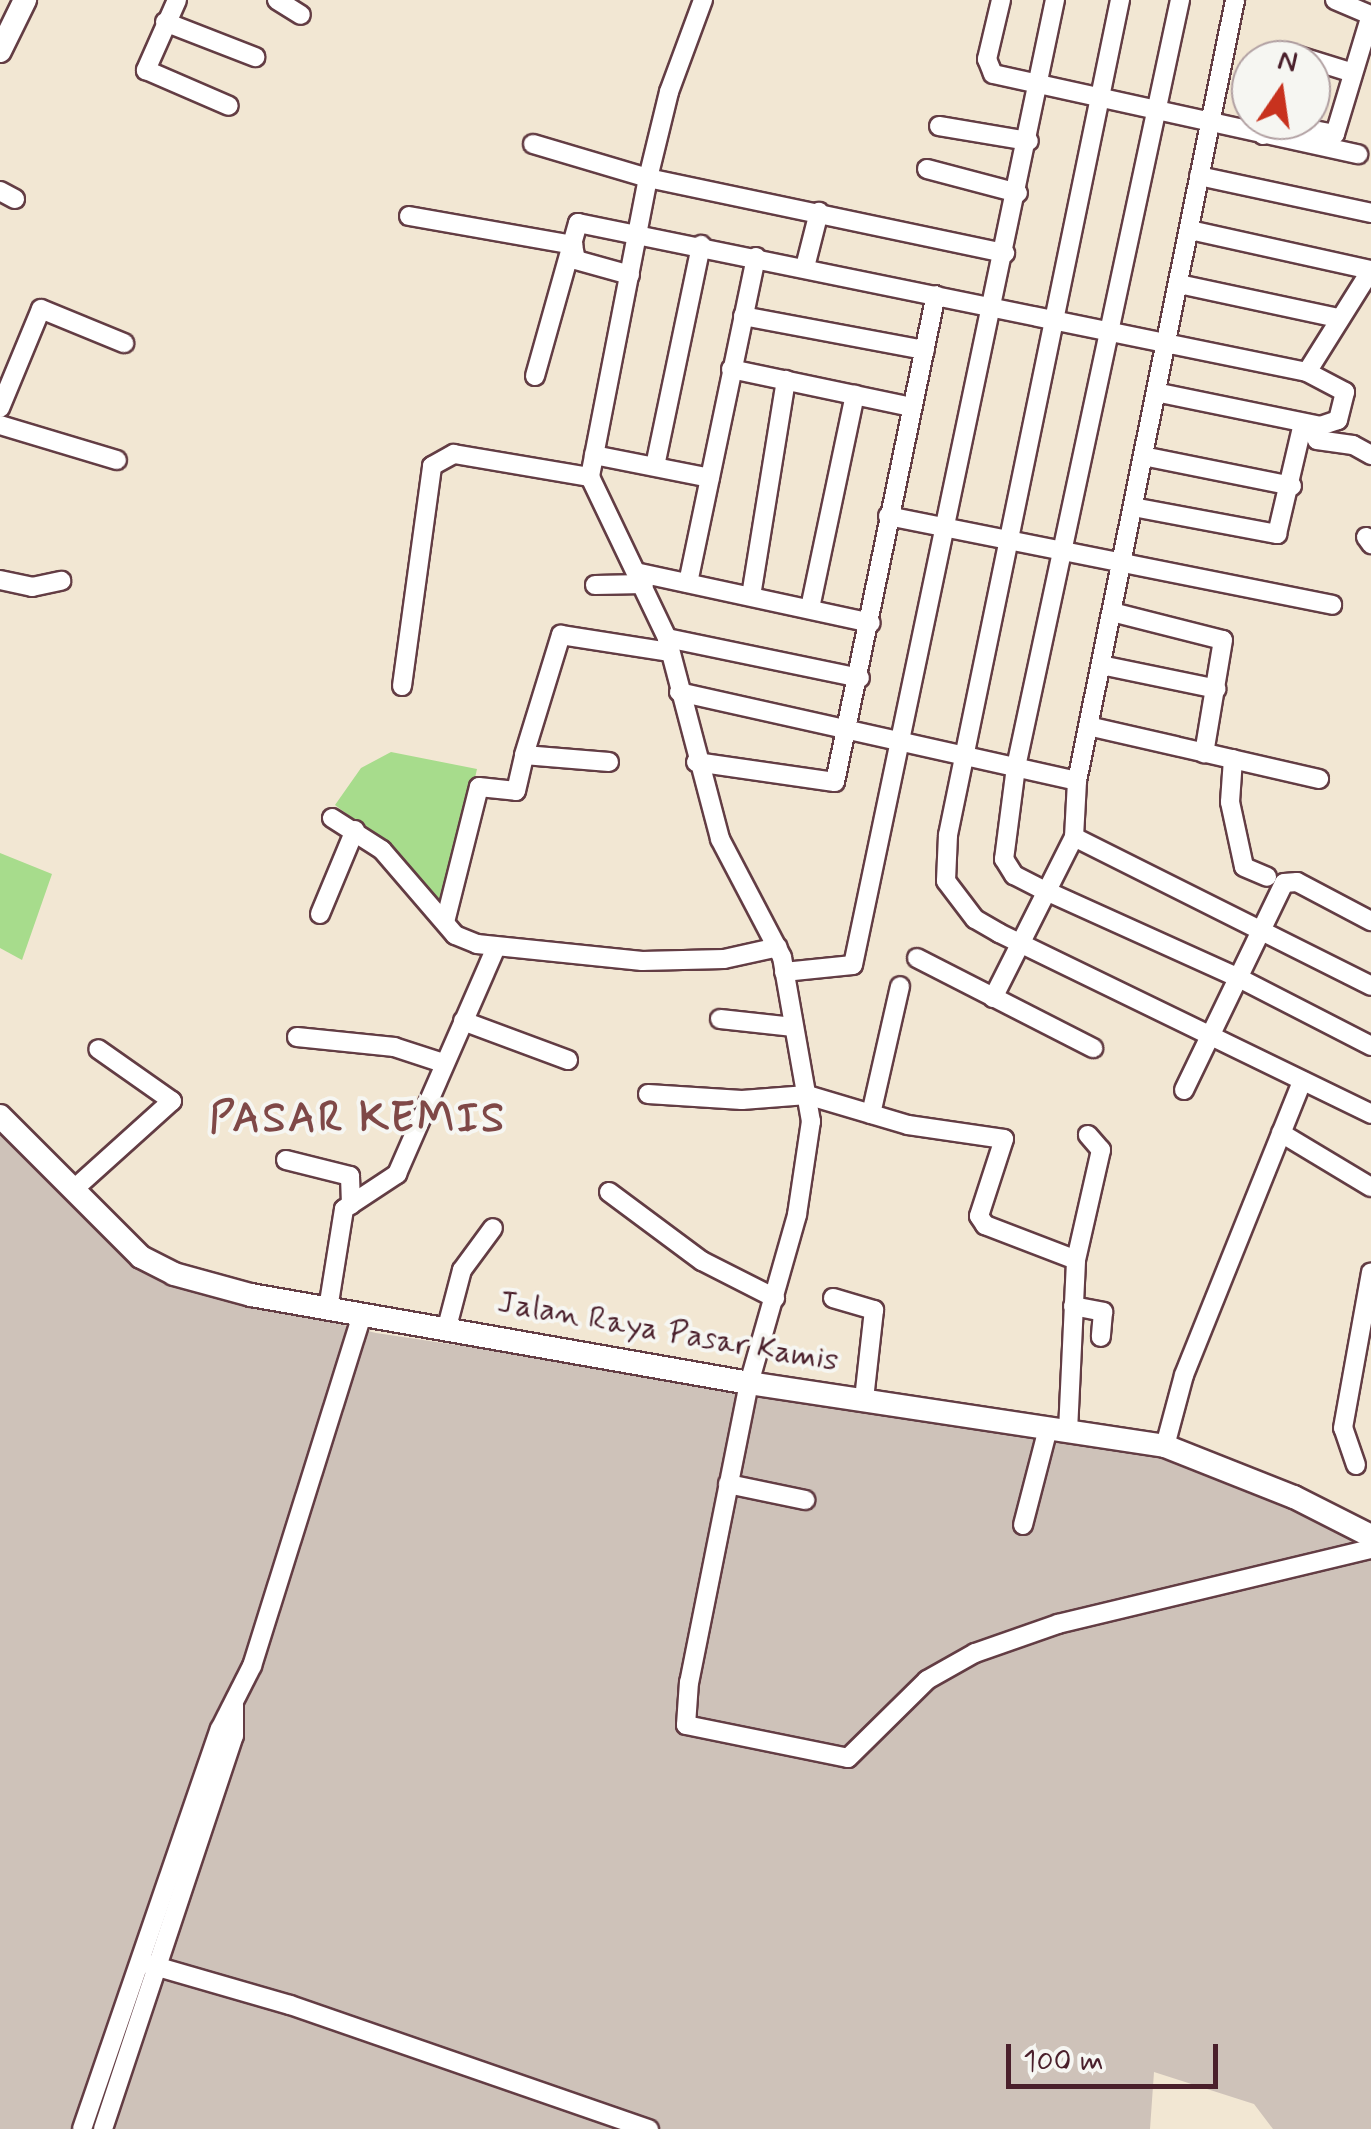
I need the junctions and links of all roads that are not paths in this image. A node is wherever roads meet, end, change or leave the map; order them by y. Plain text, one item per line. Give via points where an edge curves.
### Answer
1 (25, 0) edge
2 (177, 0) edge
3 (277, 0) edge
4 (703, 0) edge
5 (1001, 0) edge
6 (1056, 0) edge
7 (1120, 0) edge
8 (1180, 0) edge
9 (1234, 0) edge
10 (1335, 0) edge
11 (301, 15) dead end
12 (1371, 15) edge
13 (165, 22) junction
14 (0, 52) edge
15 (256, 57) dead end
16 (1331, 66) edge
17 (1354, 73) junction
18 (1040, 85) junction
19 (1100, 99) junction
20 (229, 106) dead end
21 (1159, 112) junction
22 (1210, 125) junction
23 (939, 126) dead end
24 (1231, 129) edge
25 (1331, 133) edge
26 (1028, 140) junction
27 (1288, 140) edge
28 (534, 144) dead end
29 (1358, 154) dead end
30 (927, 169) dead end
31 (1199, 176) junction
32 (648, 178) junction
33 (1018, 193) junction
34 (819, 212) junction
35 (1371, 212) edge
36 (408, 216) dead end
37 (1190, 230) junction
38 (638, 233) junction
39 (569, 244) junction
40 (701, 245) junction
41 (1005, 253) junction
42 (756, 256) junction
43 (805, 267) junction
44 (630, 274) junction
45 (1179, 284) junction
46 (936, 295) junction
47 (993, 307) junction
48 (743, 316) junction
49 (1338, 318) junction
50 (1053, 320) junction
51 (1113, 332) junction
52 (124, 343) dead end
53 (1167, 343) junction
54 (925, 350) junction
55 (732, 369) junction
56 (1307, 372) junction
57 (536, 376) dead end
58 (786, 380) junction
59 (1156, 392) junction
60 (855, 395) junction
61 (912, 407) junction
62 (0, 408) edge
63 (0, 424) edge
64 (1316, 425) junction
65 (594, 454) junction
66 (1371, 455) edge
67 (1143, 456) junction
68 (118, 460) dead end
69 (656, 466) junction
70 (590, 477) junction
71 (710, 478) junction
72 (1292, 486) junction
73 (1133, 507) junction
74 (888, 516) junction
75 (948, 529) junction
76 (1008, 540) junction
77 (1064, 552) junction
78 (1121, 563) junction
79 (642, 579) junction
80 (0, 580) edge
81 (61, 581) dead end
82 (688, 583) junction
83 (595, 585) dead end
84 (750, 596) junction
85 (1332, 605) dead end
86 (810, 608) junction
87 (1112, 612) junction
88 (871, 623) junction
89 (668, 645) junction
90 (1101, 665) junction
91 (860, 678) junction
92 (402, 686) dead end
93 (1218, 689) junction
94 (679, 692) junction
95 (1088, 726) junction
96 (850, 730) junction
97 (905, 742) junction
98 (1204, 753) junction
99 (524, 755) junction
100 (964, 756) junction
101 (1233, 759) junction
102 (609, 762) dead end
103 (696, 762) junction
104 (1016, 767) junction
105 (1319, 779) dead end
106 (1077, 781) junction
107 (332, 818) dead end
108 (354, 830) junction
109 (1074, 837) junction
110 (1268, 877) dead end
111 (1044, 890) junction
112 (320, 914) dead end
113 (1371, 921) edge
114 (445, 922) junction
115 (1263, 930) junction
116 (1019, 941) junction
117 (496, 947) junction
118 (778, 948) junction
119 (917, 958) dead end
120 (784, 972) junction
121 (1237, 976) junction
122 (900, 986) dead end
123 (1371, 986) edge
124 (993, 998) junction
125 (720, 1019) dead end
126 (463, 1021) junction
127 (794, 1027) junction
128 (1210, 1031) junction
129 (297, 1037) dead end
130 (1371, 1046) edge
131 (1092, 1048) dead end
132 (98, 1050) dead end
133 (568, 1060) dead end
134 (443, 1063) junction
135 (1302, 1081) junction
136 (1184, 1090) dead end
137 (648, 1094) dead end
138 (806, 1095) junction
139 (870, 1114) junction
140 (1371, 1114) edge
141 (0, 1116) edge
142 (1280, 1133) junction
143 (1088, 1135) dead end
144 (286, 1160) dead end
145 (1371, 1187) edge
146 (74, 1190) junction
147 (608, 1192) dead end
148 (351, 1205) junction
149 (493, 1228) dead end
150 (1076, 1260) junction
151 (1371, 1273) edge
152 (774, 1298) junction
153 (833, 1298) dead end
154 (1073, 1306) junction
155 (328, 1309) junction
156 (362, 1314) junction
157 (446, 1327) junction
158 (1102, 1337) dead end
159 (1361, 1373) edge
160 (749, 1383) junction
161 (864, 1399) junction
162 (1058, 1429) junction
163 (1165, 1446) junction
164 (1356, 1465) dead end
165 (728, 1484) junction
166 (805, 1500) dead end
167 (1024, 1525) dead end
168 (1371, 1536) edge
169 (1371, 1548) edge
170 (234, 1694) junction
171 (140, 1962) junction
172 (161, 1969) junction
173 (82, 2129) edge
174 (103, 2129) edge
175 (650, 2129) edge

1 - 14 main road
2 - 13 street
3 - 11 street
4 - 32 street via 669,92
5 - 18 street via 989,70
6 - 18 street
7 - 19 street
8 - 21 street
9 - 22 street
10 - 12 street
12 - 17 street
13 - 15 street
13 - 20 street via 146,70
16 - 17 street
17 - 25 street
18 - 19 street
18 - 26 street
19 - 21 street
19 - 50 street
21 - 22 street
21 - 51 street
22 - 24 street
22 - 31 street
23 - 26 street
26 - 33 street
27 - 29 street
28 - 32 street
30 - 33 street
31 - 35 street
31 - 37 street
32 - 34 street
32 - 38 street
33 - 41 street
34 - 41 street
34 - 43 street
36 - 39 street
37 - 45 street
37 - 49 street via 1371,270
38 - 39 street via 576,223
38 - 40 street
38 - 44 street
39 - 44 street via 576,260
39 - 57 street
40 - 42 street
40 - 69 street
41 - 47 street
42 - 43 street
42 - 48 street
43 - 46 street
44 - 65 street
45 - 49 street
45 - 53 street
46 - 47 street
46 - 54 street
47 - 50 street
47 - 75 street
48 - 54 street
48 - 55 street
49 - 56 street
50 - 51 street
50 - 76 street
51 - 53 street
51 - 77 street
52 - 62 street via 41,309
53 - 56 street
53 - 59 street
54 - 61 street
55 - 58 street
55 - 71 street
56 - 64 street via 1345,389 1338,420
58 - 60 street
58 - 84 street
59 - 64 street
59 - 67 street
60 - 61 street
60 - 86 street
61 - 74 street
63 - 68 street
64 - 66 street via 1317,440
64 - 72 street
65 - 69 street
65 - 70 street
67 - 72 street
67 - 73 street
69 - 71 street
70 - 79 street
70 - 92 street via 454,454 432,466
71 - 82 street
72 - 73 street via 1272,537
73 - 78 street
74 - 75 street
74 - 88 street
75 - 76 street
75 - 97 street
76 - 77 street
76 - 100 street
77 - 78 street
77 - 104 street
78 - 85 street
78 - 87 street
79 - 82 street
79 - 83 street
79 - 89 street
80 - 81 street via 32,586
82 - 84 street
84 - 86 street
86 - 88 street
87 - 90 street
87 - 93 street via 1221,638
88 - 91 street
89 - 91 street
89 - 94 street
89 - 99 street via 561,635
90 - 93 street
90 - 95 street
91 - 96 street
93 - 98 street
94 - 96 street
94 - 103 street
95 - 98 street
95 - 106 street
96 - 97 street
96 - 103 street via 835,782
97 - 100 street
97 - 120 street via 852,967
98 - 101 street
99 - 102 street
99 - 114 street via 516,791 480,787
100 - 104 street
100 - 116 street via 946,881 975,919
101 - 105 street
101 - 110 street via 1230,802 1244,867
103 - 118 street via 720,839
104 - 106 street
104 - 111 street via 1004,859 1014,874
106 - 109 street
107 - 108 street
108 - 112 street
108 - 114 street via 382,850
109 - 111 street
109 - 115 street
111 - 116 street
111 - 121 street
113 - 115 street via 1287,881
114 - 117 street via 463,940
115 - 121 street
115 - 123 street
116 - 124 street
116 - 128 street
117 - 118 street via 642,962 724,959
117 - 126 street
118 - 120 street
119 - 124 street
120 - 127 street
121 - 128 street
121 - 130 street
122 - 139 street
124 - 131 street
125 - 127 street
126 - 133 street
126 - 134 street
127 - 138 street
128 - 135 street
128 - 136 street
129 - 134 street via 394,1047
132 - 146 street via 172,1101
134 - 148 street via 396,1174
135 - 140 street
135 - 142 street
137 - 138 street via 742,1100
138 - 139 street
138 - 152 street via 805,1176
139 - 150 street via 1004,1139 980,1216 985,1225
141 - 146 main road, Jalan Raya Pasar Kamis
142 - 145 street
142 - 163 street via 1184,1375
143 - 150 street via 1101,1150
144 - 148 street via 350,1176
146 - 155 main road, Jalan Raya Pasar Kamis via 156,1266 250,1296
147 - 152 street via 702,1261
148 - 155 street via 341,1218
149 - 157 street via 462,1270
150 - 154 street
151 - 159 street
152 - 160 street
153 - 161 street via 875,1314
154 - 158 street via 1103,1312
154 - 162 street
155 - 156 main road, Jalan Raya Pasar Kamis
156 - 157 main road, Jalan Raya Pasar Kamis
156 - 170 street via 252,1666
157 - 160 main road, Jalan Raya Pasar Kamis
159 - 164 street via 1343,1428
160 - 161 main road, Jalan Raya Pasar Kamis
160 - 165 street
161 - 162 main road, Jalan Raya Pasar Kamis
162 - 163 main road, Jalan Raya Pasar Kamis
162 - 167 street
163 - 168 main road, Jalan Raya Pasar Kamis via 1259,1481
165 - 166 street
165 - 169 street via 686,1725 848,1758 927,1680 975,1653 1058,1624
170 - 171 street
170 - 172 street via 234,1736
171 - 172 street
171 - 173 street
172 - 174 street
172 - 175 street via 290,2005

